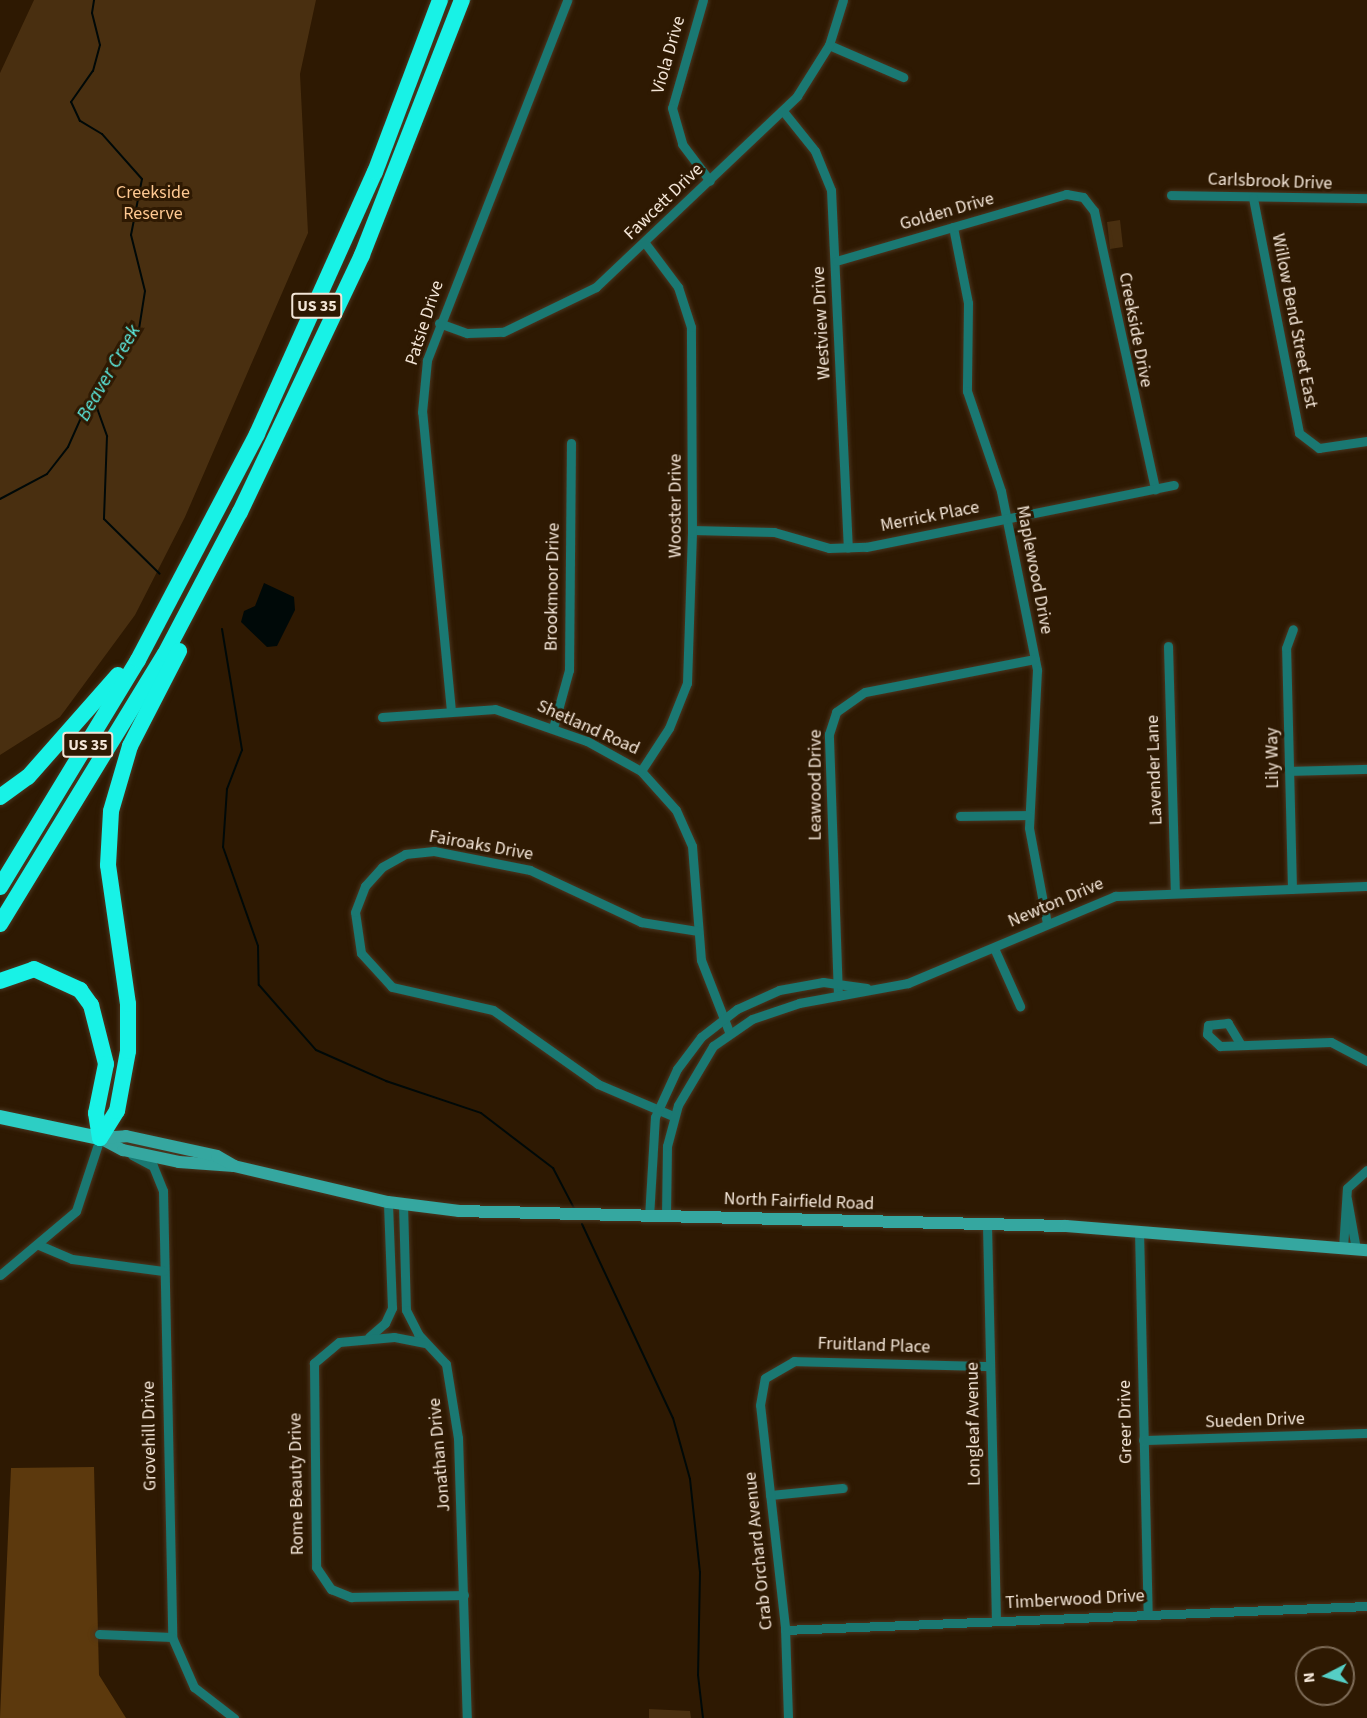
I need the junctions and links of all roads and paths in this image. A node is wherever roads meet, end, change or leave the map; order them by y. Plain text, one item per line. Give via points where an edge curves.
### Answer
1 (440, 0) edge
2 (462, 0) edge
3 (567, 0) edge
4 (703, 0) edge
5 (843, 0) edge
6 (829, 45) junction
7 (903, 77) dead end
8 (783, 111) junction
9 (710, 181) junction
10 (1066, 194) joint
11 (1171, 195) dead end
12 (1253, 198) junction
13 (1367, 198) edge
14 (952, 227) junction
15 (645, 243) junction
16 (836, 261) junction
17 (439, 323) junction
18 (1367, 441) edge
19 (571, 443) dead end
20 (1174, 485) dead end
21 (1155, 489) junction
22 (240, 512) junction
23 (1007, 519) junction
24 (692, 530) junction
25 (848, 548) junction
26 (171, 601) junction
27 (1293, 629) dead end
28 (1168, 646) dead end
29 (1035, 659) junction
30 (451, 711) junction
31 (382, 717) dead end
32 (554, 728) junction
33 (1367, 769) edge
34 (641, 771) junction
35 (1290, 771) junction
36 (0, 797) edge
37 (960, 816) dead end
38 (1029, 816) junction
39 (1367, 886) edge
40 (0, 887) edge
41 (1292, 889) junction
42 (1175, 893) junction
43 (1047, 923) junction
44 (0, 924) edge
45 (698, 931) junction
46 (994, 948) junction
47 (0, 981) edge
48 (837, 984) junction
49 (876, 989) junction
50 (838, 996) junction
51 (1020, 1006) dead end
52 (723, 1018) junction
53 (729, 1032) junction
54 (1241, 1045) dead end
55 (1367, 1061) edge
56 (658, 1109) junction
57 (673, 1116) junction
58 (0, 1117) edge
59 (100, 1138) junction
60 (123, 1150) junction
61 (234, 1166) junction
62 (1367, 1170) edge
63 (1346, 1197) junction
64 (388, 1202) junction
65 (403, 1204) junction
66 (649, 1217) junction
67 (666, 1217) junction
68 (987, 1225) junction
69 (1139, 1230) junction
70 (39, 1245) junction
71 (1343, 1248) junction
72 (1361, 1250) edge
73 (164, 1271) junction
74 (0, 1275) edge
75 (363, 1338) junction
76 (428, 1344) junction
77 (989, 1366) junction
78 (765, 1380) joint
79 (1367, 1433) edge
80 (1143, 1440) junction
81 (843, 1488) dead end
82 (770, 1495) junction
83 (464, 1595) junction
84 (1367, 1606) edge
85 (1148, 1612) junction
86 (996, 1621) junction
87 (785, 1630) junction
88 (99, 1634) dead end
89 (172, 1637) junction
90 (234, 1718) edge
91 (467, 1718) edge
92 (788, 1718) edge

1 - 26 highway, US 35 via 318,303
2 - 22 highway, US 35 via 362,255
3 - 17 street, Patsie Drive
4 - 9 street, Viola Drive via 672,108 678,136
5 - 6 street, Fawcett Drive
6 - 7 street
6 - 8 street, Fawcett Drive
8 - 9 street, Fawcett Drive
8 - 16 street, Westview Drive via 815,152 829,184
9 - 15 street, Fawcett Drive
10 - 14 street, Golden Drive
10 - 21 street, Creekside Drive via 1083,197 1094,211
11 - 12 street, Carlsbrook Drive
12 - 13 street, Carlsbrook Drive
12 - 18 street, Willow Bend Street East via 1298,428 1310,445 1328,448
14 - 16 street, Golden Drive
14 - 23 street, Maplewood Drive via 968,303 967,391
15 - 17 street, Fawcett Drive via 589,292 511,330 467,333
15 - 24 street, Wooster Drive via 678,286 692,327
16 - 25 street, Westview Drive
17 - 30 street, Patsie Drive via 427,360 422,412
19 - 32 street, Brookmoor Drive via 568,670
20 - 21 street, Merrick Place
21 - 23 street, Merrick Place
22 - 44 highway, US 35 via 165,654
22 - 59 highway via 214,583 130,746 114,800 108,865 128,1004 128,1051 117,1111
23 - 25 street, Merrick Place
23 - 29 street, Maplewood Drive
24 - 25 street, Merrick Place via 774,532
24 - 34 street, Wooster Drive via 687,682 669,728
26 - 36 highway via 104,695 28,777
26 - 40 highway, US 35
27 - 35 street, Lily Way via 1286,648
28 - 42 street, Lavender Lane
29 - 38 street, Maplewood Drive via 1038,704
29 - 48 street, Leawood Drive via 865,692 836,712 829,734
30 - 31 street, Shetland Road
30 - 32 street, Shetland Road via 495,710
32 - 34 street, Shetland Road
33 - 35 street
34 - 45 street, Shetland Road via 676,810 688,837
35 - 41 street, Lily Way
37 - 38 street
38 - 43 street, Maplewood Drive via 1033,870
39 - 41 street, Newton Drive
41 - 42 street, Newton Drive
42 - 43 street, Newton Drive via 1115,896
43 - 46 street, Newton Drive
45 - 52 street, Shetland Road via 701,960
45 - 56 street, Fairoaks Drive via 641,922 586,892 530,870 434,851 405,854 382,867 365,886 356,912 361,953 392,987 493,1010 598,1084
46 - 49 street, Newton Drive via 908,983
46 - 51 street
47 - 59 highway via 34,969 80,990 91,1005 106,1064 96,1113
48 - 49 street, Newton Drive
48 - 50 street, Leawood Drive
48 - 52 street, Newton Drive via 779,990
49 - 50 street, Newton Drive
50 - 53 street, Newton Drive via 778,1009
52 - 53 street, Shetland Road
52 - 56 street, Newton Drive via 683,1059
53 - 57 street, Newton Drive via 700,1063
54 - 55 street via 1331,1042
56 - 57 street, Fairoaks Drive
56 - 66 street, Newton Drive via 648,1166
57 - 67 street, Newton Drive
58 - 59 main road, North Fairfield Road
59 - 60 main road, North Fairfield Road
59 - 61 main road, North Fairfield Road via 137,1138 217,1156
59 - 70 street via 82,1199 66,1223
60 - 61 main road, North Fairfield Road
60 - 73 street, Grovehill Drive via 153,1166 163,1191
61 - 64 main road, North Fairfield Road
62 - 63 street via 1351,1180
63 - 71 street
63 - 72 street
64 - 65 main road, North Fairfield Road
64 - 75 street via 392,1308 382,1328
65 - 66 main road, North Fairfield Road via 495,1213
65 - 76 street, Jonathan Drive via 406,1310
66 - 67 main road, North Fairfield Road
67 - 68 main road, North Fairfield Road
68 - 69 main road, North Fairfield Road
68 - 77 street, Longleaf Avenue
69 - 71 main road, North Fairfield Road
69 - 80 street, Greer Drive
70 - 73 street via 72,1259
70 - 74 street
71 - 72 main road, North Fairfield Road
73 - 89 street, Grovehill Drive
75 - 76 street, Rome Beauty Drive via 408,1338
75 - 83 street, Rome Beauty Drive via 328,1346 312,1370 318,1572 331,1589 351,1597
76 - 83 street, Jonathan Drive via 444,1361 453,1396
77 - 78 street, Fruitland Place via 794,1361 778,1366
77 - 86 street, Longleaf Avenue
78 - 82 street, Crab Orchard Avenue via 760,1405
79 - 80 street, Sueden Drive
80 - 85 street, Greer Drive
81 - 82 street
82 - 87 street, Crab Orchard Avenue
83 - 91 street, Jonathan Drive
84 - 85 street, Timberwood Drive
85 - 86 street, Timberwood Drive
86 - 87 street, Timberwood Drive
87 - 92 street, Crab Orchard Avenue
88 - 89 street
89 - 90 street, Grovehill Drive via 194,1687

